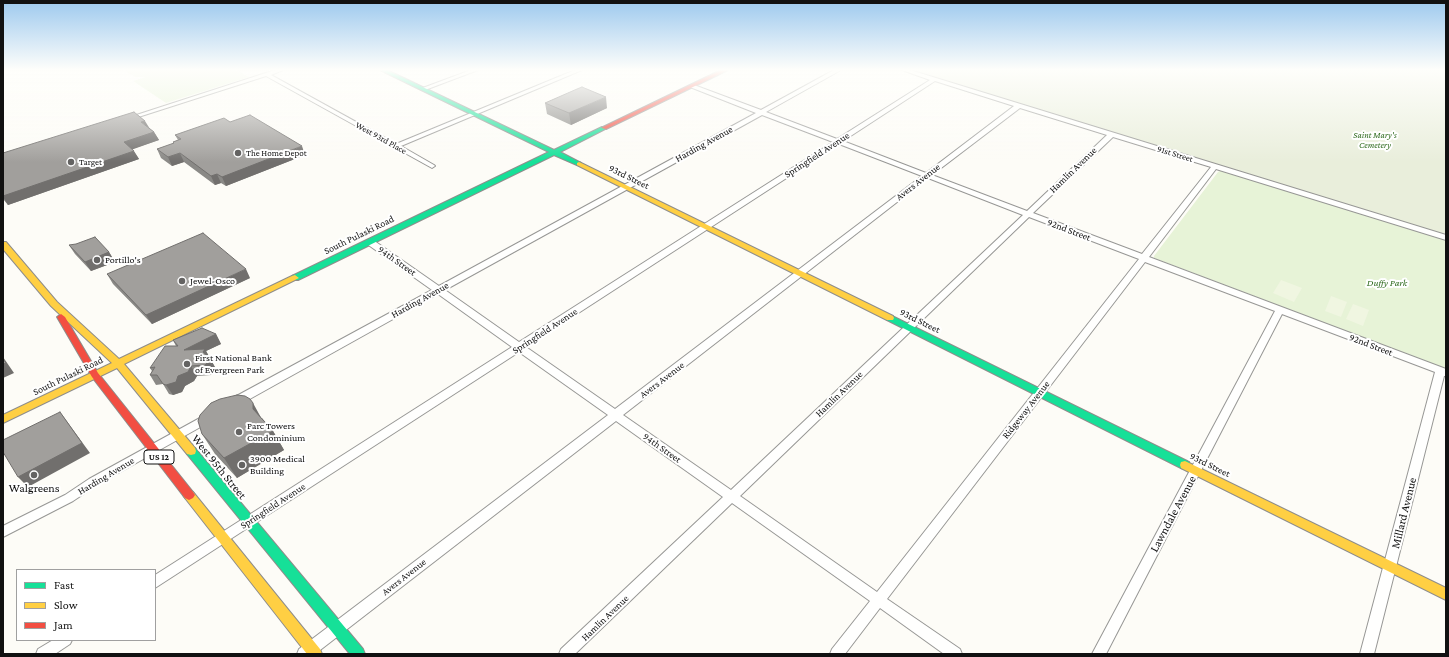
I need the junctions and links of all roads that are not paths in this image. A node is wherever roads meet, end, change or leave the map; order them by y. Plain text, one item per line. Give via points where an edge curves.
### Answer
1 (184, 101) edge
2 (314, 101) edge
3 (447, 101) edge
4 (506, 101) edge
5 (662, 101) edge
6 (731, 101) edge
7 (782, 101) edge
8 (902, 101) edge
9 (1005, 101) edge
10 (1019, 105) junction
11 (761, 112) junction
12 (474, 114) junction
13 (122, 121) edge
14 (1112, 134) junction
15 (838, 142) junction
16 (396, 146) junction
17 (555, 152) junction
18 (432, 166) dead end
19 (1215, 166) junction
20 (927, 176) junction
21 (625, 187) junction
22 (1028, 214) junction
23 (706, 227) junction
24 (1446, 238) edge
25 (370, 242) junction
26 (3, 244) edge
27 (1144, 258) junction
28 (800, 274) junction
29 (439, 290) junction
30 (54, 304) junction
31 (1280, 310) junction
32 (908, 328) junction
33 (519, 347) junction
34 (119, 364) junction
35 (1443, 372) edge
36 (95, 376) junction
37 (1040, 393) junction
38 (228, 406) edge
39 (215, 414) edge
40 (616, 415) junction
41 (3, 419) edge
42 (177, 435) junction
43 (153, 448) junction
44 (1196, 470) junction
45 (731, 497) junction
46 (248, 522) junction
47 (3, 532) edge
48 (224, 538) junction
49 (1390, 566) junction
50 (156, 581) edge
51 (1446, 594) edge
52 (879, 601) junction
53 (337, 629) junction
54 (63, 641) edge
55 (310, 652) edge
56 (43, 654) edge
57 (358, 654) edge
58 (566, 654) edge
59 (837, 654) edge
60 (954, 654) edge
61 (1099, 654) edge
62 (1367, 654) edge

1 - 13 street
2 - 16 street, West 93rd Place
3 - 12 main road, 93rd Street
4 - 12 street
5 - 17 main road, South Pulaski Road
6 - 11 street, 92nd Street
7 - 11 street, Harding Avenue
8 - 15 street, Springfield Avenue
9 - 10 street, 91st Street
10 - 14 street, 91st Street
10 - 20 street, Avers Avenue
11 - 15 street, 92nd Street
11 - 21 street, Harding Avenue
12 - 16 street
12 - 17 main road, 93rd Street
14 - 19 street, 91st Street
14 - 22 street, Hamlin Avenue
15 - 20 street, 92nd Street
15 - 23 street, Springfield Avenue
16 - 18 street, West 93rd Place
17 - 21 main road, 93rd Street
17 - 25 main road, South Pulaski Road
19 - 24 street, 91st Street
19 - 27 street, Ridgeway Avenue
20 - 22 street, 92nd Street
20 - 28 street, Avers Avenue
21 - 23 main road, 93rd Street
21 - 29 street, Harding Avenue
22 - 27 street, 92nd Street
22 - 32 street, Hamlin Avenue
23 - 28 main road, 93rd Street
23 - 33 street, Springfield Avenue
25 - 29 street, 94th Street
25 - 34 main road, South Pulaski Road
26 - 30 main road, West 95th Street / US 12
27 - 31 street, 92nd Street
27 - 37 street, Ridgeway Avenue
28 - 32 main road, 93rd Street
28 - 40 street, Avers Avenue
29 - 33 street, 94th Street
29 - 38 street, Harding Avenue
30 - 34 main road, West 95th Street / US 12
30 - 36 main road, West 95th Street / US 12
31 - 35 street, 92nd Street
31 - 44 street, Lawndale Avenue
32 - 37 main road, 93rd Street
32 - 45 street, Hamlin Avenue
33 - 40 street, 94th Street
33 - 46 street, Springfield Avenue
34 - 36 main road, South Pulaski Road
34 - 42 main road, West 95th Street / US 12
35 - 49 street, Millard Avenue
36 - 41 main road, South Pulaski Road
36 - 43 main road, West 95th Street / US 12
37 - 44 main road, 93rd Street
37 - 52 street, Ridgeway Avenue
39 - 42 street, Harding Avenue
40 - 45 street, 94th Street
40 - 53 street, Avers Avenue
42 - 43 street, Harding Avenue
42 - 46 main road, West 95th Street / US 12
43 - 47 street, Harding Avenue via 69,498
43 - 48 main road, West 95th Street / US 12
44 - 49 main road, 93rd Street
44 - 61 street, Lawndale Avenue
45 - 52 street, 94th Street
45 - 58 street, Hamlin Avenue
46 - 48 street, Springfield Avenue
46 - 53 main road, West 95th Street / US 12
48 - 50 street, Springfield Avenue
48 - 55 main road, West 95th Street / US 12
49 - 51 main road, 93rd Street
49 - 62 street, Millard Avenue
52 - 59 street, Ridgeway Avenue
52 - 60 street, 94th Street
53 - 55 street, Avers Avenue
53 - 57 main road, West 95th Street / US 12
54 - 56 street

